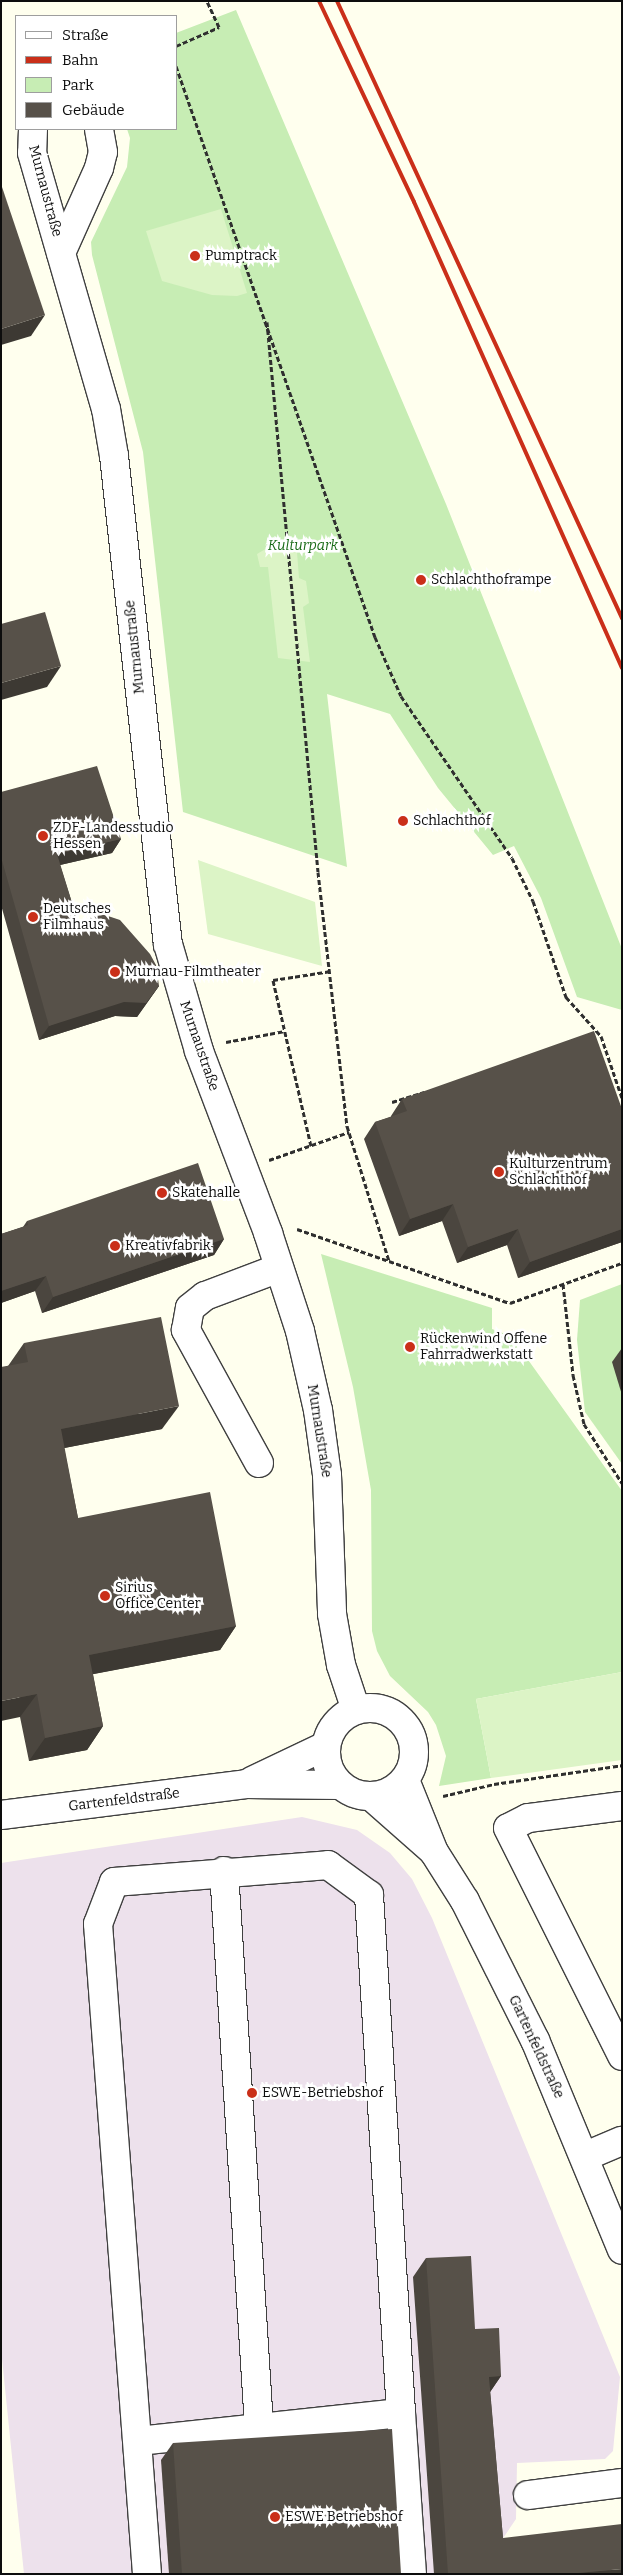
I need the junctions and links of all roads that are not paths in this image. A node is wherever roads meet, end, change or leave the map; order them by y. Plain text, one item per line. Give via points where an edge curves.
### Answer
1 (32, 130) edge
2 (99, 130) edge
3 (61, 253) junction
4 (279, 1268) junction
5 (259, 1463) dead end
6 (356, 1710) junction
7 (325, 1746) junction
8 (405, 1780) junction
9 (246, 1784) junction
10 (339, 1785) junction
11 (372, 1797) junction
12 (622, 1806) edge
13 (1, 1815) edge
14 (434, 1852) junction
15 (224, 1871) junction
16 (622, 2056) edge
17 (622, 2140) edge
18 (586, 2156) junction
19 (622, 2250) edge
20 (401, 2413) junction
21 (259, 2426) junction
22 (138, 2441) junction
23 (622, 2483) edge
24 (528, 2495) dead end
25 (148, 2574) edge
26 (412, 2574) edge

1 - 3 street, Murnaustraße via 32,153
2 - 3 street, Murnaustraße via 103,152 99,168
3 - 4 street, Murnaustraße via 106,409 164,914 174,966 199,1051
4 - 5 street via 205,1296 190,1308 186,1330
4 - 6 street, Murnaustraße via 300,1331 318,1410 327,1475 332,1614 341,1665
6 - 7 street via 339,1720
6 - 8 street via 368,1708 392,1714 410,1732 414,1757
7 - 9 street, Gartenfeldstraße
7 - 10 street via 327,1764
8 - 11 street via 384,1794
8 - 14 street, Gartenfeldstraße
9 - 10 street, Gartenfeldstraße
9 - 13 street, Gartenfeldstraße
10 - 11 street via 354,1794
11 - 14 street, Gartenfeldstraße
12 - 16 street via 528,1818 508,1828
14 - 18 street, Gartenfeldstraße via 465,1901 535,2040
15 - 20 street via 328,1865 369,1896
15 - 21 street
15 - 22 street via 114,1882 98,1924
17 - 18 street
18 - 19 street, Gartenfeldstraße
20 - 21 street
20 - 26 street
21 - 22 street
22 - 25 street
23 - 24 street

